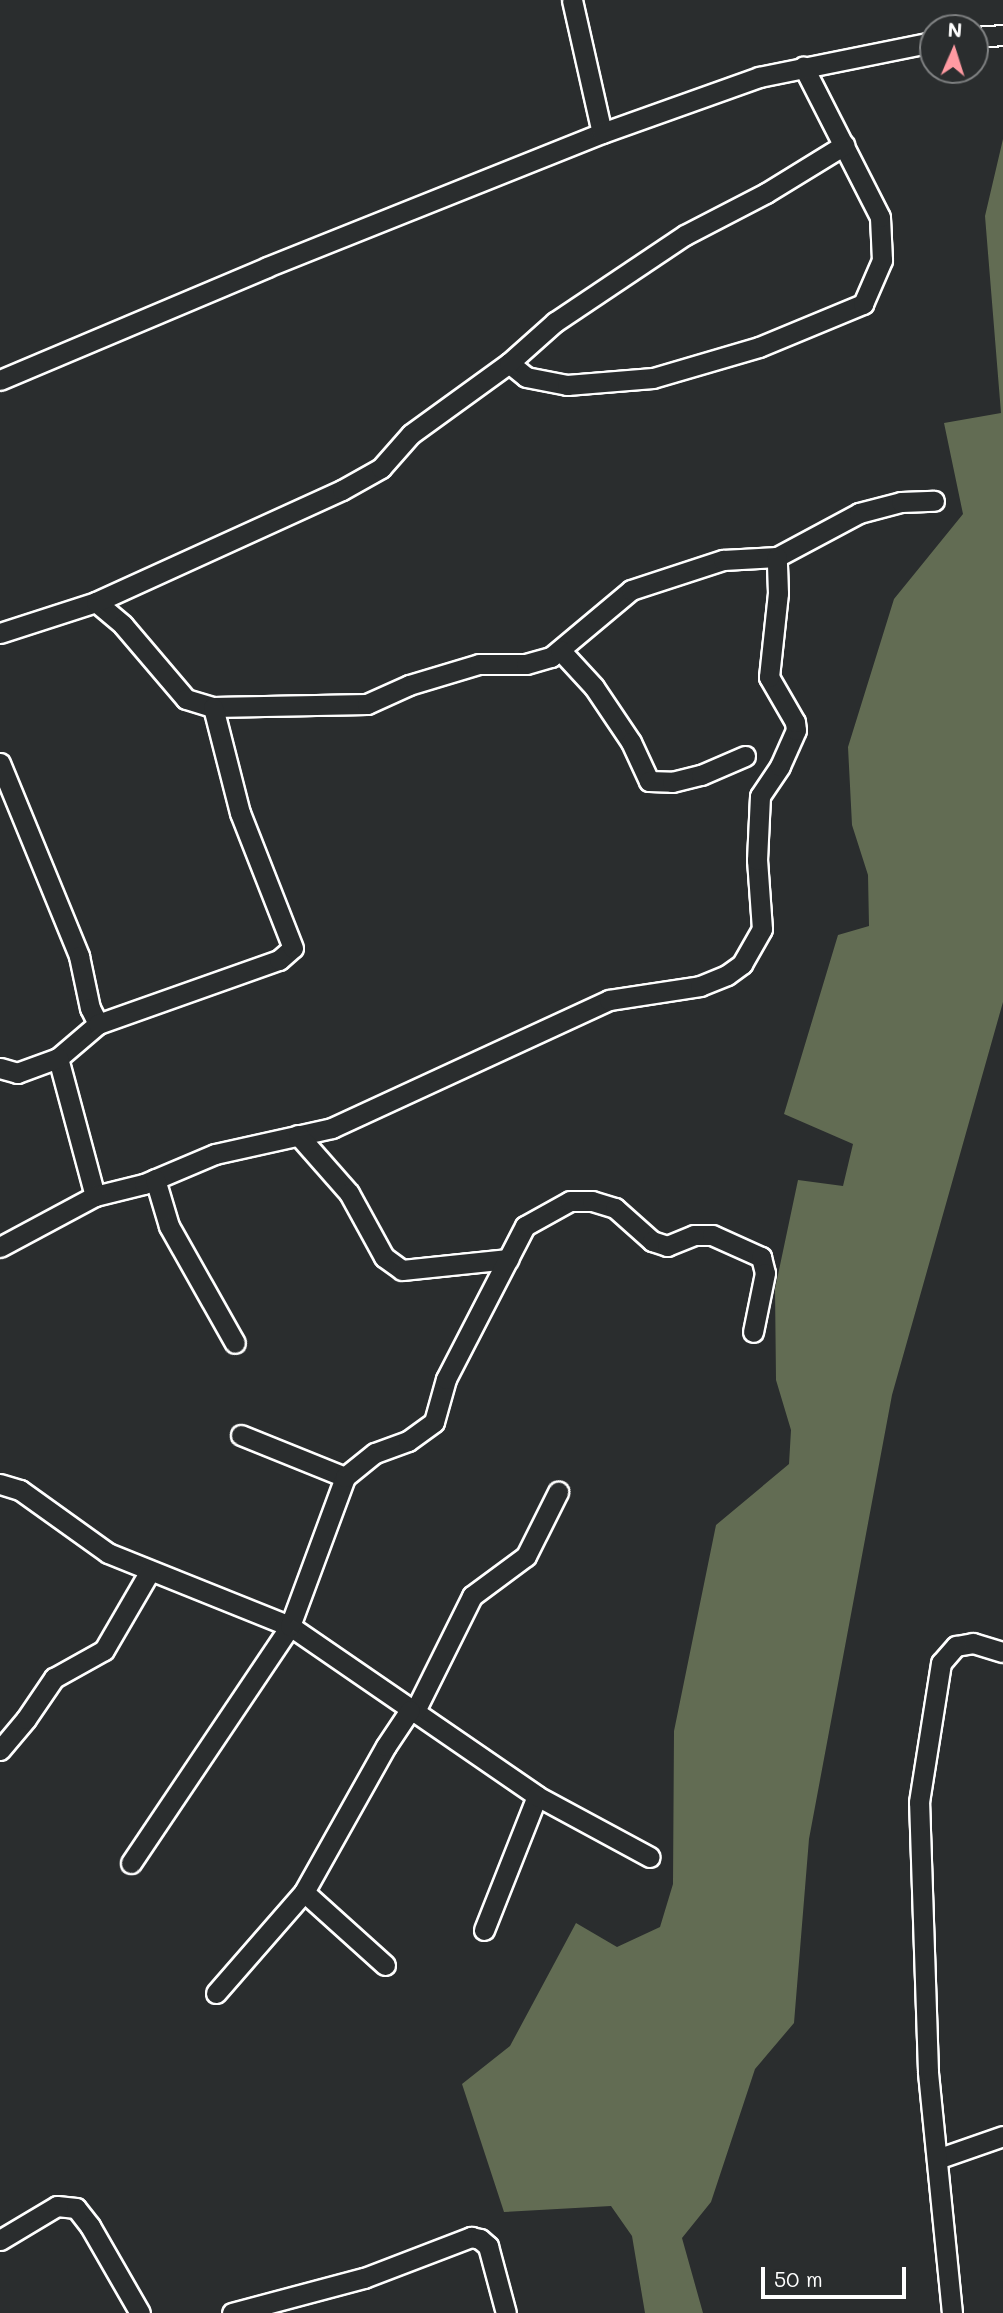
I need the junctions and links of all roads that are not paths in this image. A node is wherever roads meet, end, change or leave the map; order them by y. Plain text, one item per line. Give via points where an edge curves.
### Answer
1 (572, 0) edge
2 (919, 45) edge
3 (803, 66) junction
4 (601, 133) junction
5 (844, 145) junction
6 (509, 363) junction
7 (0, 380) edge
8 (934, 501) dead end
9 (777, 557) junction
10 (96, 603) junction
11 (0, 633) edge
12 (560, 650) junction
13 (213, 707) junction
14 (745, 756) dead end
15 (0, 763) edge
16 (98, 1024) junction
17 (58, 1058) junction
18 (0, 1068) edge
19 (298, 1135) junction
20 (155, 1179) junction
21 (95, 1196) junction
22 (0, 1247) edge
23 (508, 1259) junction
24 (753, 1332) dead end
25 (235, 1343) dead end
26 (242, 1435) dead end
27 (345, 1477) junction
28 (0, 1484) edge
29 (558, 1492) dead end
30 (150, 1571) junction
31 (290, 1626) junction
32 (1003, 1652) edge
33 (412, 1712) junction
34 (0, 1750) edge
35 (537, 1796) junction
36 (650, 1857) dead end
37 (131, 1863) dead end
38 (304, 1892) junction
39 (484, 1930) dead end
40 (385, 1965) dead end
41 (216, 1993) dead end
42 (1003, 2136) edge
43 (937, 2160) junction
44 (0, 2240) edge
45 (140, 2313) edge
46 (232, 2313) edge
47 (506, 2313) edge
48 (952, 2313) edge

1 - 4 street
2 - 3 street
3 - 4 street
3 - 5 street
4 - 7 street
5 - 6 street via 685,235 555,322
5 - 6 street via 880,217 882,260 863,304 759,347 653,378 567,385 526,377
6 - 10 street via 411,434 381,468 342,491
8 - 9 street via 901,502 859,513
9 - 12 street via 723,560 631,590
9 - 19 street via 769,677 796,730 757,808 762,929 743,964 700,986 609,1000 332,1128
10 - 11 street
10 - 13 street via 123,625 186,699
12 - 13 street via 526,664 479,664 408,685 367,704
12 - 14 street via 631,742 649,781 672,782 701,775
13 - 16 street via 240,813 293,948 279,960
15 - 16 street via 79,956
16 - 17 street
17 - 18 street via 17,1073
17 - 21 street
19 - 20 street via 215,1154
19 - 23 street via 349,1193 384,1257 402,1270
20 - 21 street
20 - 25 street via 169,1226
21 - 22 street
23 - 24 street via 525,1226 570,1201 615,1208 652,1241 667,1246 694,1235 712,1236 761,1257 765,1273
23 - 27 street via 446,1379 434,1422 408,1441 375,1452
26 - 27 street
27 - 31 street
28 - 30 street via 20,1489 96,1545
29 - 33 street via 526,1556 472,1596
30 - 31 street
30 - 34 street via 104,1650 54,1678
31 - 33 street
31 - 37 street
32 - 43 street via 973,1643 956,1646 941,1663 919,1802 928,2071
33 - 35 street
33 - 38 street via 386,1746
35 - 36 street
35 - 39 street
38 - 40 street
38 - 41 street
42 - 43 street
43 - 48 street
44 - 45 street via 57,2206 76,2208
46 - 47 street via 364,2278 471,2237 488,2246

